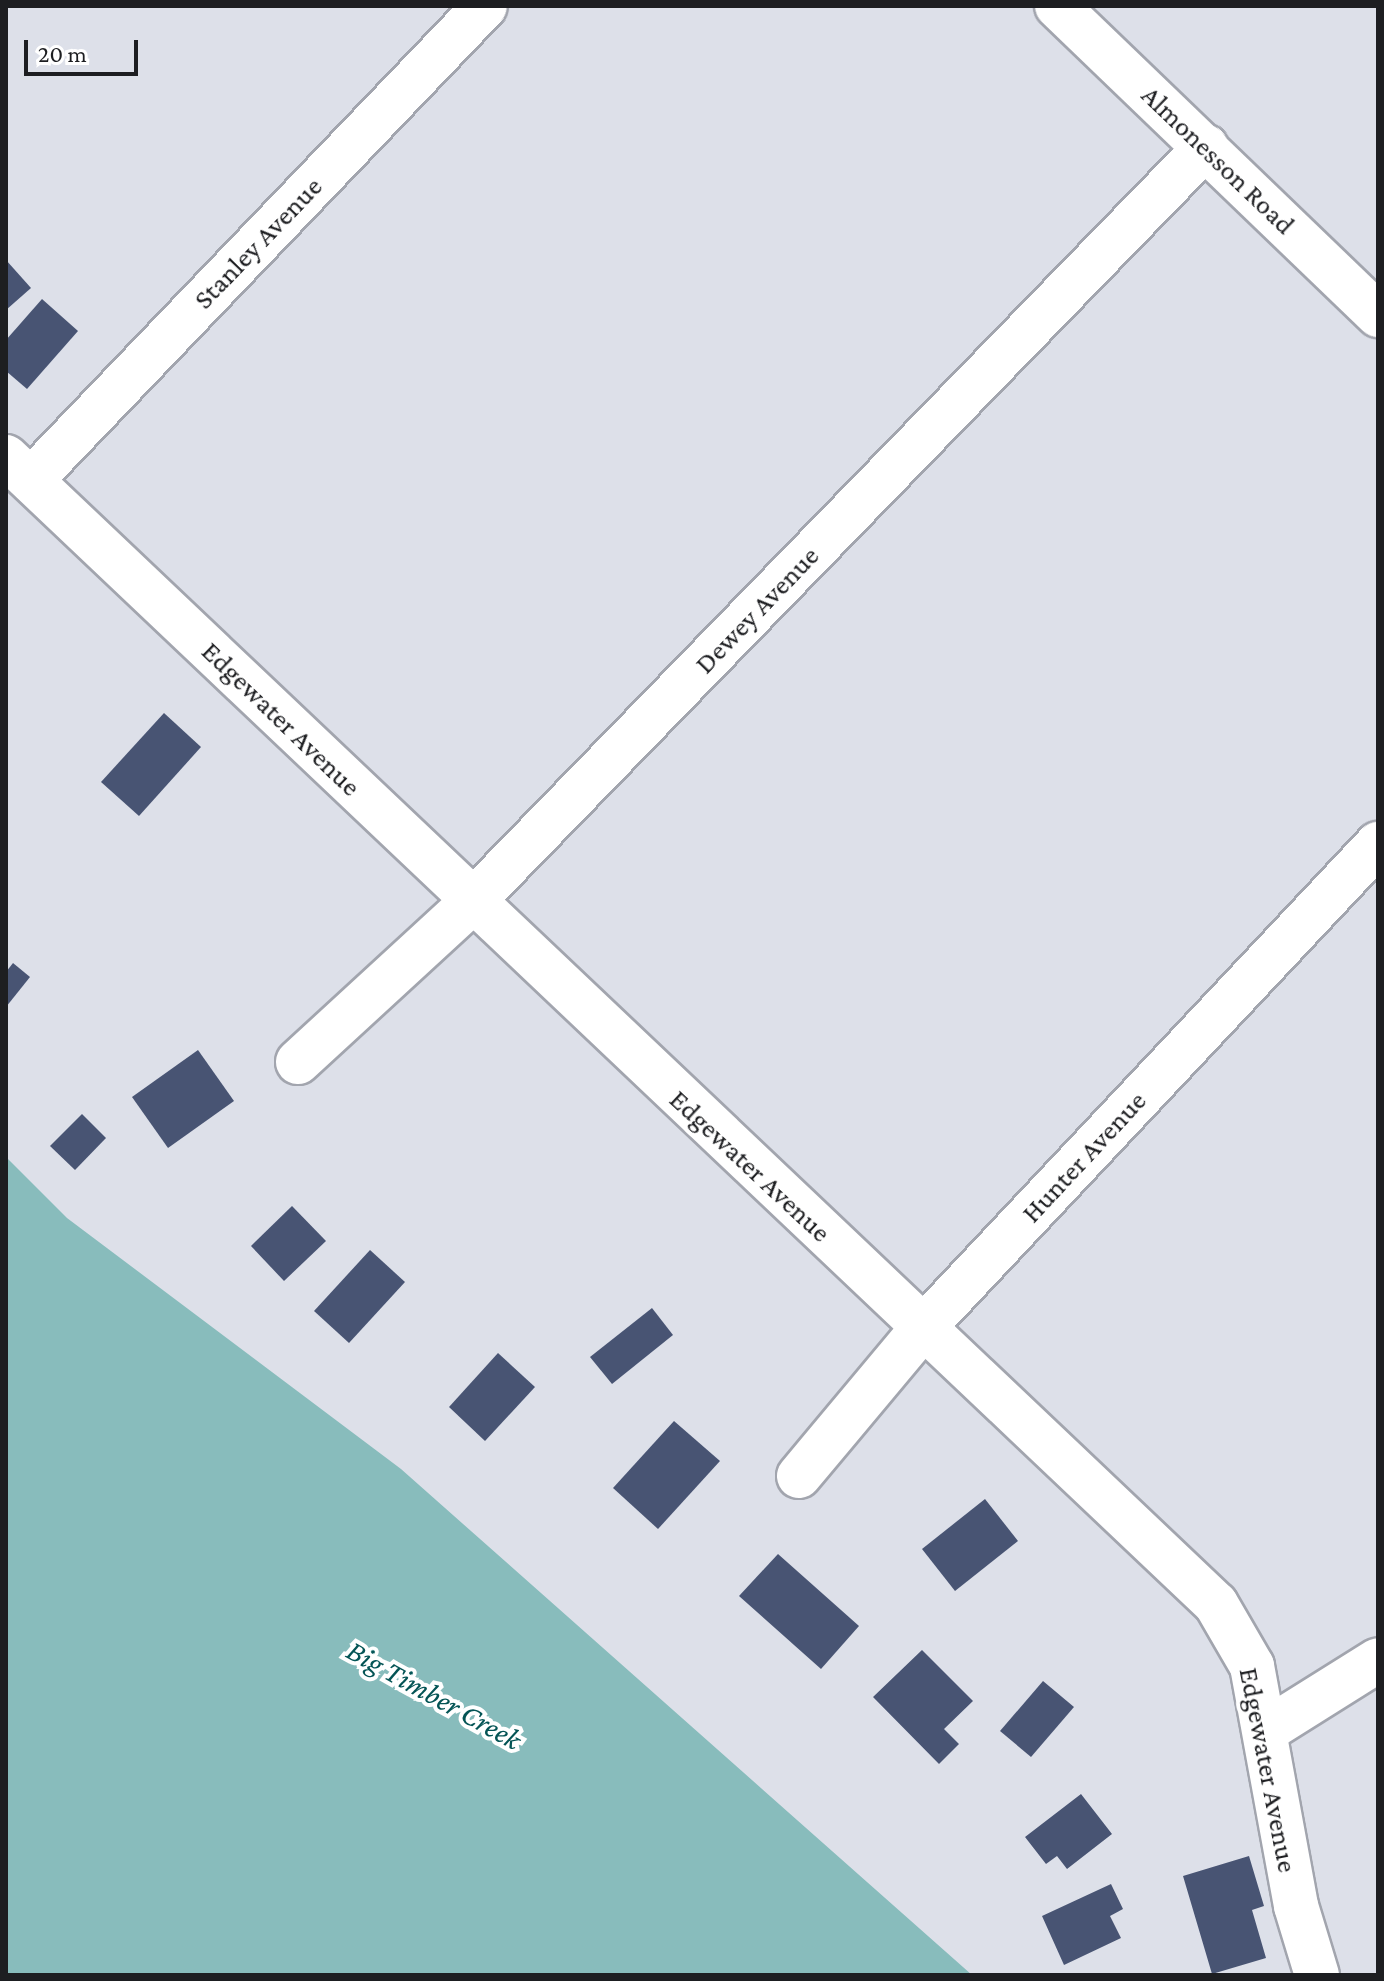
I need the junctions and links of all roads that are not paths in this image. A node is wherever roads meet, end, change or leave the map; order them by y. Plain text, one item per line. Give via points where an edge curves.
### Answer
1 (485, 6) edge
2 (1057, 6) edge
3 (1206, 147) junction
4 (1378, 315) edge
5 (18, 468) edge
6 (1378, 844) edge
7 (472, 902) junction
8 (298, 1062) dead end
9 (922, 1329) junction
10 (799, 1476) dead end
11 (1378, 1660) edge
12 (1265, 1731) junction
13 (1314, 1965) edge

1 - 5 street, Stanley Avenue
2 - 3 street, Almonesson Road
3 - 4 street, Almonesson Road
3 - 7 street, Dewey Avenue
5 - 7 street, Edgewater Avenue
6 - 9 street, Hunter Avenue
7 - 8 street, Dewey Avenue
7 - 9 street, Edgewater Avenue
9 - 10 street, Hunter Avenue
9 - 12 street, Edgewater Avenue via 1216,1604 1252,1666
11 - 12 street
12 - 13 street, Edgewater Avenue

